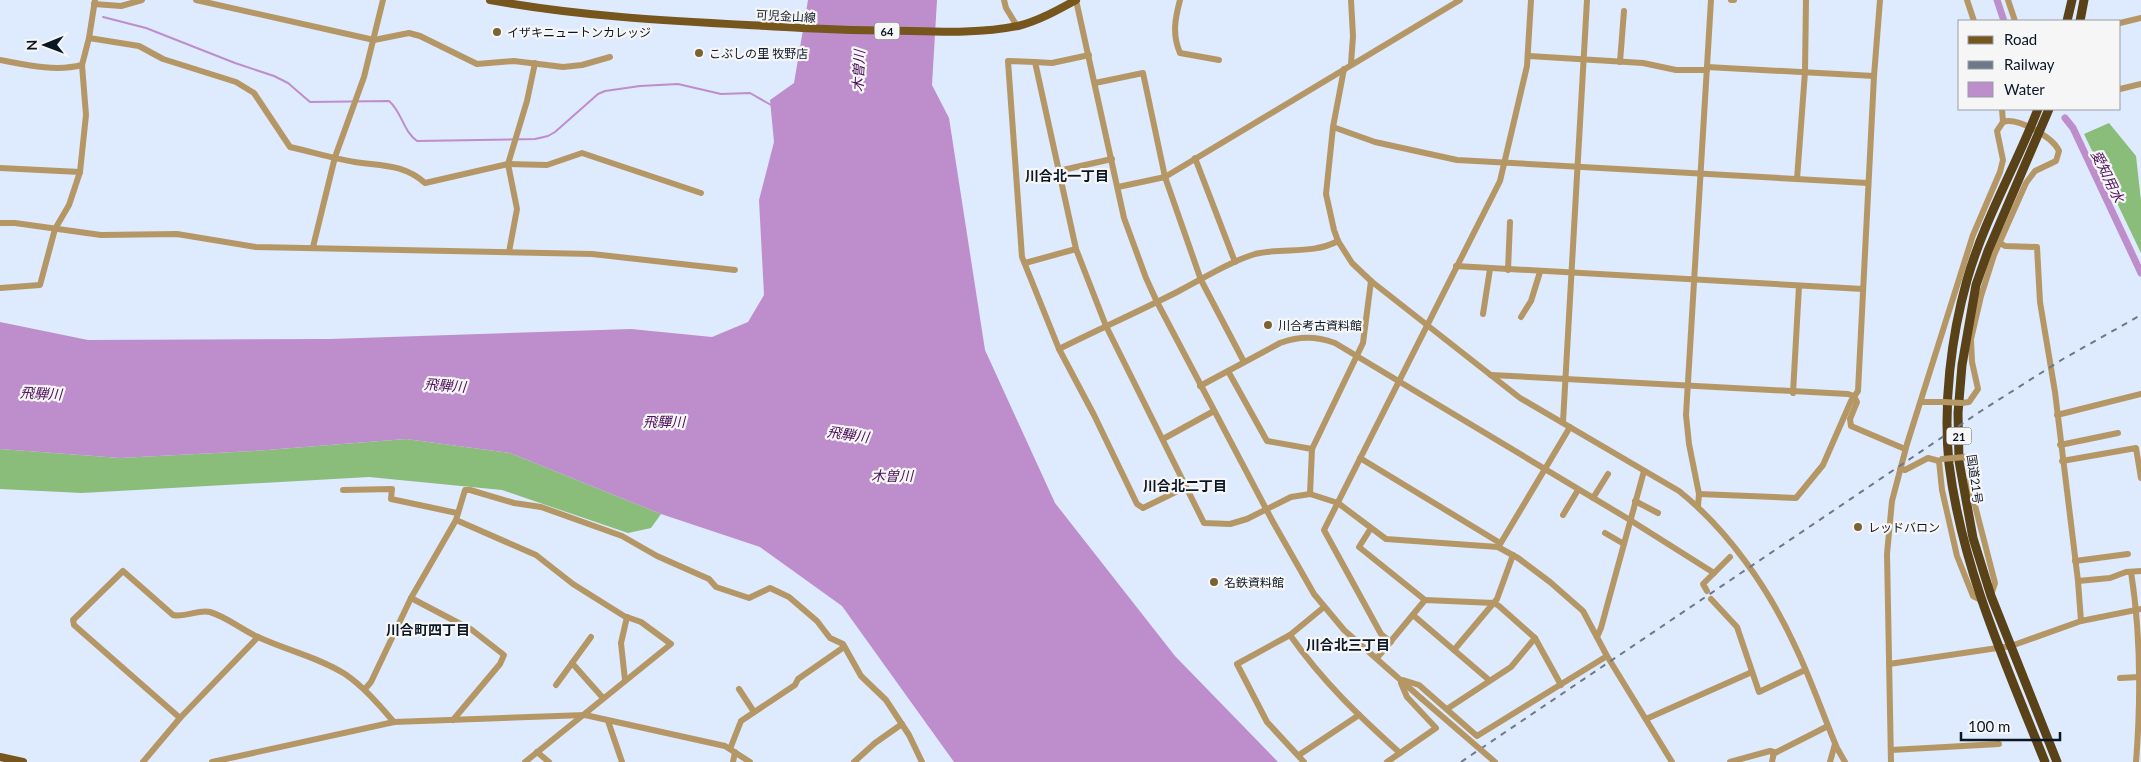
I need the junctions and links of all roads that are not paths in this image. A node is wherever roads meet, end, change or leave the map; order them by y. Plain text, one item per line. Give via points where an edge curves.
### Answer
1 (142, 0) edge
2 (196, 0) edge
3 (383, 0) edge
4 (490, 0) edge
5 (1004, 0) edge
6 (1076, 0) edge
7 (1180, 0) edge
8 (1351, 0) edge
9 (1460, 0) edge
10 (1532, 0) edge
11 (1587, 0) edge
12 (1712, 0) edge
13 (1806, 0) edge
14 (1880, 0) edge
15 (1967, 0) edge
16 (2008, 0) edge
17 (2072, 0) edge
18 (2084, 0) edge
19 (94, 2) edge
20 (1624, 11) dead end
21 (2141, 18) edge
22 (1974, 20) edge
23 (2015, 20) edge
24 (2068, 20) edge
25 (2080, 20) edge
26 (2121, 23) edge
27 (1017, 26) junction
28 (89, 38) junction
29 (374, 40) junction
30 (1089, 55) junction
31 (1529, 56) junction
32 (610, 57) dead end
33 (0, 60) edge
34 (1220, 60) dead end
35 (1584, 60) junction
36 (1035, 62) junction
37 (1620, 62) junction
38 (535, 63) junction
39 (1351, 64) junction
40 (82, 65) junction
41 (1344, 68) junction
42 (1707, 68) junction
43 (1805, 72) junction
44 (1874, 76) junction
45 (1095, 83) junction
46 (2141, 84) edge
47 (2121, 89) edge
48 (2002, 110) edge
49 (2038, 110) edge
50 (2049, 110) edge
51 (2003, 122) junction
52 (1333, 127) junction
53 (2030, 128) junction
54 (2039, 133) junction
55 (335, 157) junction
56 (1195, 158) junction
57 (1112, 159) junction
58 (1504, 162) junction
59 (508, 164) junction
60 (1578, 167) junction
61 (0, 168) edge
62 (1058, 171) junction
63 (80, 172) junction
64 (1700, 173) junction
65 (1165, 177) junction
66 (1797, 179) junction
67 (1868, 183) junction
68 (1118, 187) junction
69 (702, 193) dead end
70 (1510, 222) dead end
71 (0, 223) edge
72 (55, 230) junction
73 (1338, 241) junction
74 (2000, 243) junction
75 (313, 247) junction
76 (1076, 249) junction
77 (509, 252) junction
78 (1235, 262) junction
79 (1025, 263) junction
80 (1456, 266) junction
81 (1490, 269) junction
82 (735, 270) dead end
83 (1508, 270) junction
84 (1540, 272) junction
85 (1571, 273) junction
86 (1201, 280) junction
87 (1371, 281) junction
88 (1695, 281) junction
89 (1799, 286) junction
90 (0, 288) edge
91 (1863, 289) junction
92 (1157, 302) junction
93 (1483, 314) dead end
94 (1521, 317) dead end
95 (1106, 326) junction
96 (1428, 326) junction
97 (1058, 348) junction
98 (1357, 356) junction
99 (1244, 362) junction
100 (1228, 371) junction
101 (1489, 375) junction
102 (1565, 378) junction
103 (1399, 381) junction
104 (1200, 386) junction
105 (1688, 386) junction
106 (1793, 393) junction
107 (2141, 394) edge
108 (1854, 396) junction
109 (1921, 402) junction
110 (1214, 411) junction
111 (2057, 414) junction
112 (1563, 422) junction
113 (1570, 427) junction
114 (2118, 433) dead end
115 (1163, 439) junction
116 (2060, 445) junction
117 (1312, 449) junction
118 (1905, 449) junction
119 (1360, 458) junction
120 (1940, 460) junction
121 (2062, 461) junction
122 (1900, 469) junction
123 (1544, 470) junction
124 (1644, 471) junction
125 (1608, 474) dead end
126 (2141, 478) edge
127 (1186, 487) junction
128 (343, 490) dead end
129 (1578, 490) junction
130 (1310, 494) junction
131 (1699, 494) junction
132 (1593, 498) junction
133 (1635, 500) junction
134 (1338, 503) junction
135 (1698, 506) junction
136 (1266, 509) junction
137 (1658, 513) dead end
138 (1563, 515) dead end
139 (457, 517) junction
140 (1630, 520) junction
141 (1371, 528) junction
142 (1604, 532) dead end
143 (1624, 544) junction
144 (1499, 545) junction
145 (2128, 554) dead end
146 (1513, 555) junction
147 (1730, 557) dead end
148 (2075, 561) junction
149 (2141, 571) edge
150 (2131, 572) junction
151 (1714, 573) junction
152 (2078, 581) junction
153 (1707, 591) dead end
154 (1991, 596) junction
155 (411, 598) junction
156 (1711, 599) dead end
157 (1425, 600) junction
158 (1981, 600) junction
159 (1494, 604) junction
160 (1324, 607) junction
161 (2139, 610) edge
162 (1413, 615) junction
163 (627, 617) junction
164 (2081, 621) junction
165 (1290, 634) junction
166 (258, 637) junction
167 (592, 637) dead end
168 (1597, 637) junction
169 (1535, 638) junction
170 (1391, 642) junction
171 (2011, 646) junction
172 (844, 647) junction
173 (1999, 648) junction
174 (1454, 650) junction
175 (1607, 656) junction
176 (2141, 657) edge
177 (1377, 658) junction
178 (572, 663) junction
179 (1889, 664) junction
180 (1805, 670) junction
181 (1752, 672) junction
182 (2120, 678) dead end
183 (1400, 679) junction
184 (625, 680) junction
185 (1489, 680) junction
186 (2140, 682) edge
187 (556, 684) dead end
188 (1561, 684) junction
189 (364, 689) junction
190 (739, 689) dead end
191 (603, 698) junction
192 (1447, 709) junction
193 (754, 712) junction
194 (585, 715) junction
195 (1358, 715) junction
196 (180, 718) junction
197 (1646, 719) junction
198 (453, 720) junction
199 (608, 720) junction
200 (394, 722) junction
201 (902, 724) junction
202 (1828, 726) junction
203 (2139, 737) edge
204 (1836, 744) junction
205 (1999, 744) dead end
206 (1891, 750) junction
207 (733, 751) junction
208 (537, 752) junction
209 (1400, 753) junction
210 (1773, 754) junction
211 (1300, 755) junction
212 (0, 757) edge
213 (23, 762) edge
214 (143, 762) edge
215 (212, 762) edge
216 (525, 762) edge
217 (549, 762) edge
218 (622, 762) edge
219 (732, 762) edge
220 (750, 762) edge
221 (854, 762) edge
222 (922, 762) edge
223 (1304, 762) edge
224 (1387, 762) edge
225 (1495, 762) edge
226 (1672, 762) edge
227 (1730, 762) edge
228 (1772, 762) edge
229 (1830, 762) edge
230 (1845, 762) edge
231 (1891, 762) edge
232 (2046, 762) edge
233 (2057, 762) edge
234 (2136, 762) edge

1 - 19 street via 121,6
2 - 29 street
3 - 29 street
4 - 27 main road, 可児金山線 / 64 via 548,11 758,26 938,32
5 - 27 street
6 - 27 main road, 可児金山線 / 64
6 - 30 street
7 - 34 street via 1175,34 1180,53
8 - 39 street
9 - 39 street
10 - 31 street
11 - 35 street
12 - 42 street
13 - 43 street
14 - 44 street
15 - 22 street
16 - 23 street
17 - 24 highway
18 - 25 highway
19 - 28 street
20 - 37 street
21 - 26 street
28 - 40 street
28 - 55 street via 139,46 163,59 236,82 254,94 290,147
29 - 38 street via 409,33 477,64
29 - 55 street
30 - 36 street via 1052,63
30 - 45 street
31 - 35 street
31 - 58 street
32 - 38 street via 563,67
33 - 40 street via 33,66
35 - 37 street
35 - 60 street
36 - 62 street
36 - 79 street via 1008,60
37 - 42 street via 1676,70
38 - 59 street
39 - 41 street
40 - 63 street via 86,115
41 - 52 street
41 - 56 street
42 - 43 street
42 - 64 street
43 - 44 street
43 - 66 street
44 - 67 street
45 - 57 street
45 - 65 street via 1143,73
46 - 47 street
48 - 51 street
49 - 53 highway, 国道21号 / 21
50 - 54 highway, 国道21号 / 21
51 - 53 street via 2014,121
51 - 109 street via 1997,132 2003,160 2000,172 1973,236
52 - 58 street via 1421,153 1457,160
52 - 73 street via 1326,194
53 - 54 street
53 - 158 highway, 国道21号 / 21 via 1989,219 1967,280 1952,359 1949,462 1964,542
54 - 74 street via 2057,146 2058,158 2036,171 2026,183
54 - 154 highway, 国道21号 / 21 via 1976,285 1962,366 1959,460 1973,538
55 - 59 street via 396,166 415,174 425,183
55 - 75 street
56 - 65 street
56 - 78 street
57 - 62 street
57 - 68 street
58 - 60 street
58 - 80 street via 1500,181
59 - 69 street via 547,165 582,153
59 - 77 street via 517,208
60 - 64 street
60 - 85 street
61 - 63 street
62 - 76 street
63 - 72 street via 69,205
64 - 66 street
64 - 88 street
65 - 68 street
65 - 86 street
66 - 67 street
67 - 91 street
68 - 92 street via 1130,236
70 - 83 street
71 - 72 street
72 - 75 street via 101,235 177,234 256,247
72 - 90 street via 40,285
73 - 78 street via 1301,251 1256,254
73 - 87 street via 1352,263
74 - 109 street, bridge via 1981,296 1972,339 1972,362 1978,389 1969,402
74 - 111 street via 2037,247 2040,302
75 - 77 street
76 - 79 street
76 - 95 street
77 - 82 street via 592,254
78 - 86 street
79 - 97 street
80 - 81 street
80 - 96 street
81 - 83 street
81 - 93 street
83 - 84 street
84 - 85 street
84 - 94 street via 1531,301
85 - 88 street
85 - 102 street
86 - 92 street
86 - 99 street
87 - 96 street
87 - 98 street via 1363,343
88 - 89 street
88 - 105 street
89 - 91 street
89 - 106 street
91 - 108 street via 1858,391
92 - 95 street
92 - 104 street
95 - 97 street
95 - 115 street
96 - 101 street
96 - 103 street
97 - 127 street via 1137,504 1143,508
98 - 99 street via 1335,343 1305,336 1280,343
98 - 103 street
98 - 117 street
99 - 100 street
100 - 104 street
100 - 117 street via 1267,441
101 - 102 street
101 - 112 street via 1520,398
102 - 105 street
102 - 112 street
103 - 119 street
103 - 123 street
104 - 110 street
105 - 106 street
105 - 131 street via 1688,444
106 - 108 street
107 - 111 street
108 - 118 street via 1857,402 1850,419 1852,426
108 - 131 street via 1823,465 1796,498
109 - 118 street
110 - 115 street
110 - 136 street
111 - 116 street
112 - 113 street
113 - 123 street
113 - 124 street
114 - 116 street
115 - 127 street
116 - 121 street
117 - 130 street
118 - 122 street
119 - 134 street
119 - 144 street
120 - 122 street via 1928,458 1905,470
120 - 154 street, bridge via 1965,457 1969,460 1971,490 1995,583
120 - 158 street via 1942,490 1957,556 1973,596
121 - 126 street via 2136,448
121 - 148 street
122 - 179 street via 1892,501 1887,554
123 - 129 street
123 - 144 street
124 - 133 street
124 - 135 street
125 - 132 street
127 - 136 street via 1204,523 1230,524
128 - 139 street via 392,489 391,499
129 - 132 street
129 - 138 street
130 - 134 street
130 - 136 street via 1291,497
131 - 135 street
132 - 140 street
133 - 137 street
133 - 140 street
134 - 141 street
134 - 170 street via 1324,530 1381,634
135 - 180 street via 1746,563 1774,605
136 - 160 street
139 - 155 street
139 - 163 street via 536,555 573,584
139 - 172 street via 465,490 542,507 622,536 708,579 716,587 749,598 770,588 789,596 817,621 830,638
140 - 143 street
140 - 151 street
141 - 144 street via 1386,539
141 - 157 street via 1358,547
142 - 143 street
143 - 168 street
144 - 146 street
145 - 148 street
146 - 159 street
146 - 168 street via 1575,603
147 - 151 street
148 - 152 street
149 - 150 street
150 - 152 street
150 - 161 street
151 - 153 street via 1703,584
152 - 164 street
154 - 171 highway, 国道21号 / 21
155 - 189 street via 371,682
155 - 198 street via 472,630 504,655
156 - 181 street via 1737,627
157 - 159 street
157 - 162 street
158 - 173 highway, 国道21号 / 21
159 - 169 street
159 - 174 street
160 - 165 street
160 - 177 street via 1344,630
161 - 164 street
161 - 176 street
162 - 170 street
162 - 174 street
163 - 184 street via 621,642
163 - 184 street via 641,622 671,644
164 - 171 street
165 - 195 street via 1320,676
165 - 211 street via 1237,664 1267,722
166 - 189 street via 328,665
166 - 196 street
166 - 196 street via 212,613 202,611 173,615 123,571 73,620 74,625
167 - 178 street
168 - 175 street
169 - 185 street via 1510,667
169 - 188 street
170 - 177 street
171 - 173 street
171 - 233 highway, 国道21号 / 21
172 - 193 street
172 - 201 street via 861,676 886,700
173 - 179 street
173 - 232 highway, 国道21号 / 21
174 - 185 street
175 - 188 street
175 - 197 street
176 - 186 street
177 - 183 street
178 - 187 street
178 - 191 street
179 - 206 street
180 - 181 street via 1759,692
180 - 202 street
181 - 197 street
182 - 186 street
183 - 192 street via 1419,685
183 - 209 street via 1408,697 1436,728
183 - 225 street, bridge
184 - 191 street
185 - 192 street
186 - 203 street
188 - 192 street via 1477,736
189 - 200 street
190 - 193 street
191 - 194 street
193 - 207 street via 741,721
194 - 198 street
194 - 199 street
194 - 208 street
195 - 209 street
195 - 211 street
196 - 214 street
197 - 226 street
198 - 200 street
199 - 207 street via 699,739
199 - 218 street
200 - 215 street
201 - 221 street
201 - 222 street
202 - 204 street
202 - 210 street
203 - 234 street
204 - 229 street
204 - 230 street
205 - 206 street
206 - 231 street
207 - 219 street
207 - 220 street
208 - 216 street
208 - 217 street
209 - 224 street
210 - 227 street via 1770,751
210 - 228 street
211 - 223 street
212 - 213 main road

